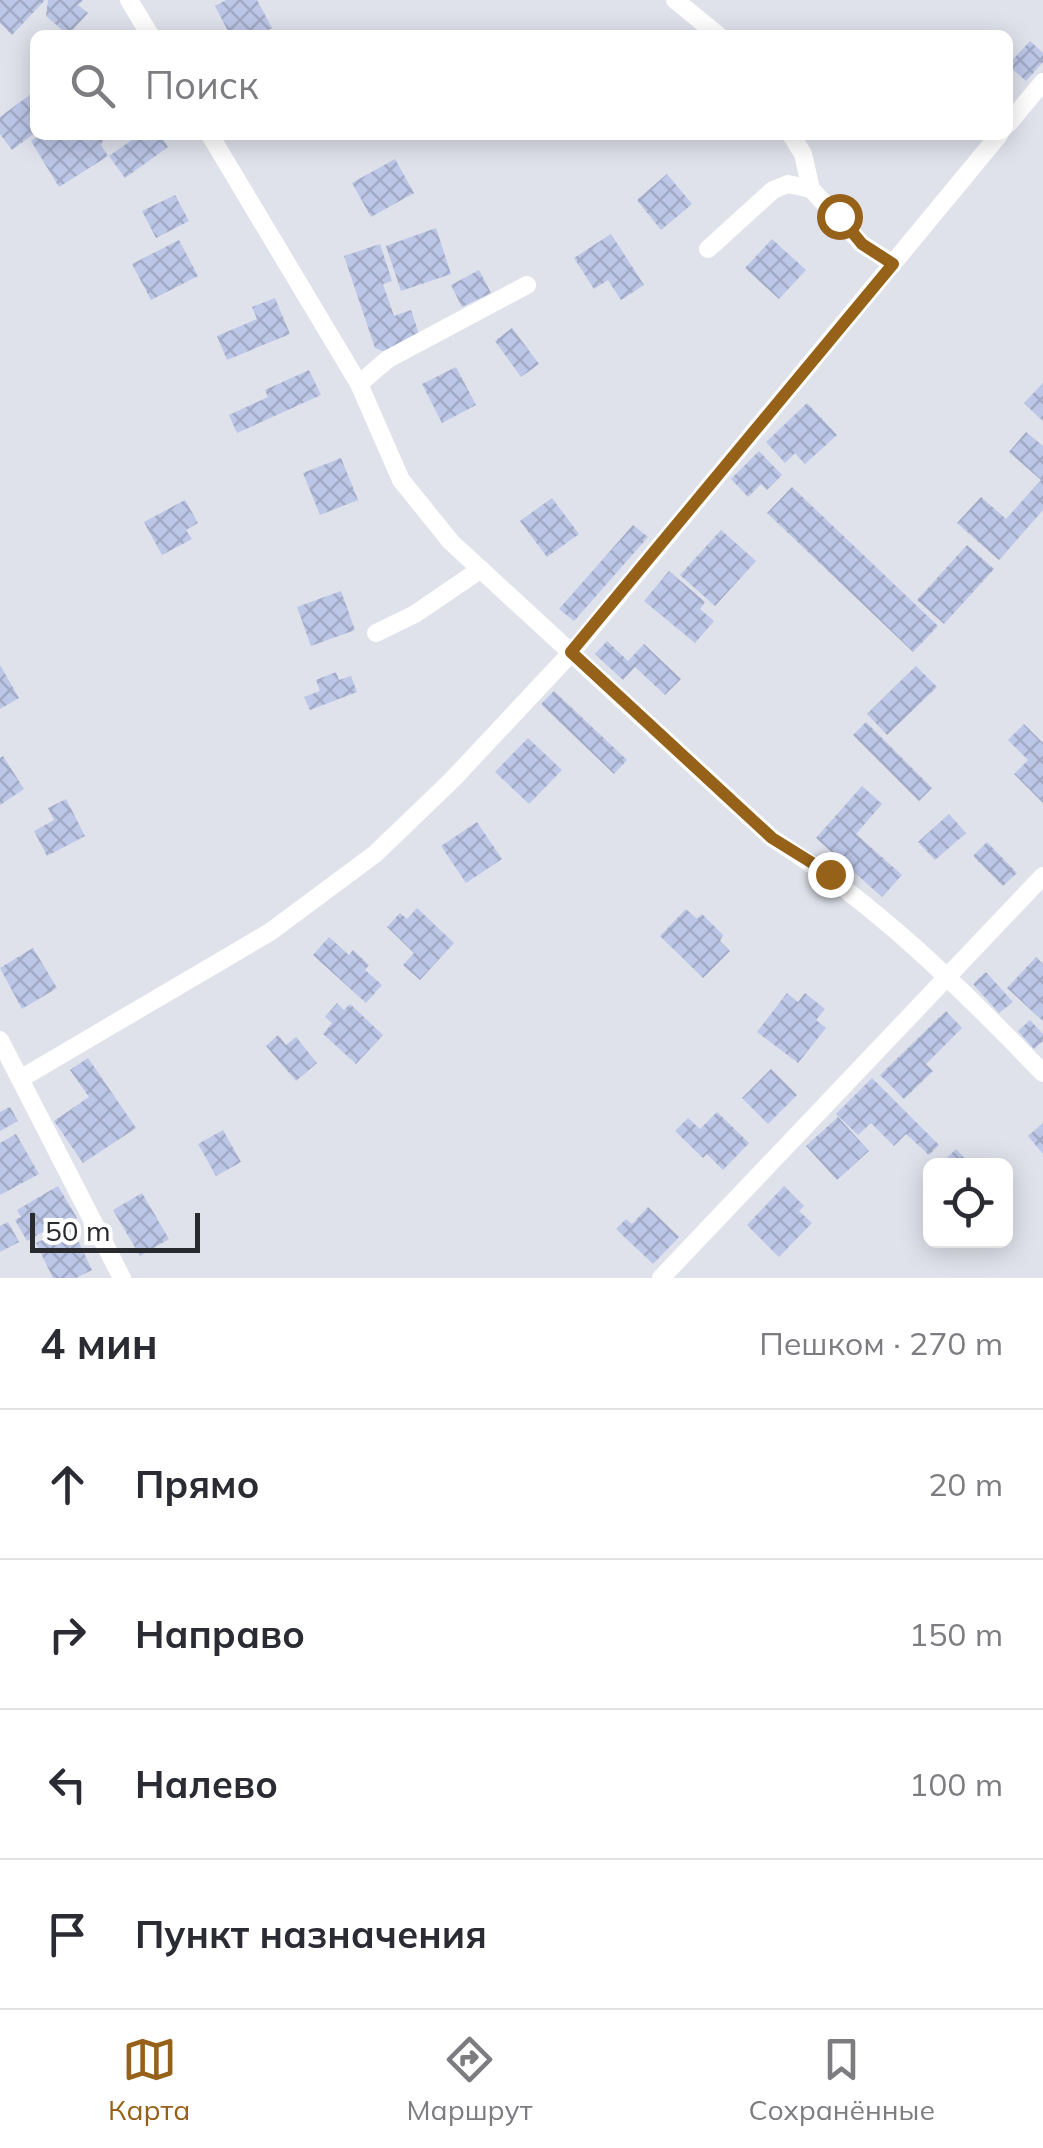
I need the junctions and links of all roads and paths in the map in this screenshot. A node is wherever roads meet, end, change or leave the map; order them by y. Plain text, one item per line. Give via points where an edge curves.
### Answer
1 (130, 0) edge
2 (674, 0) edge
3 (147, 30) edge
4 (712, 30) edge
5 (1043, 82) edge
6 (1013, 118) edge
7 (213, 140) edge
8 (795, 140) edge
9 (995, 140) edge
10 (811, 189) junction
11 (708, 249) dead end
12 (893, 264) junction
13 (527, 286) dead end
14 (360, 384) junction
15 (480, 570) junction
16 (376, 632) dead end
17 (571, 652) junction
18 (1043, 876) edge
19 (949, 976) junction
20 (0, 1040) edge
21 (1043, 1073) edge
22 (20, 1079) junction
23 (122, 1278) edge
24 (660, 1278) edge

1 - 3 street
2 - 4 street
5 - 6 street
7 - 14 street
8 - 10 street
9 - 12 street
10 - 11 street via 788,184 773,190
10 - 12 street via 862,244
12 - 17 street
13 - 14 street via 388,360
14 - 15 street via 401,480
15 - 16 street
15 - 17 street
17 - 19 street via 772,838 830,874
17 - 22 street via 375,854 270,932
18 - 19 street
19 - 21 street
19 - 24 street
20 - 22 street
22 - 23 street

